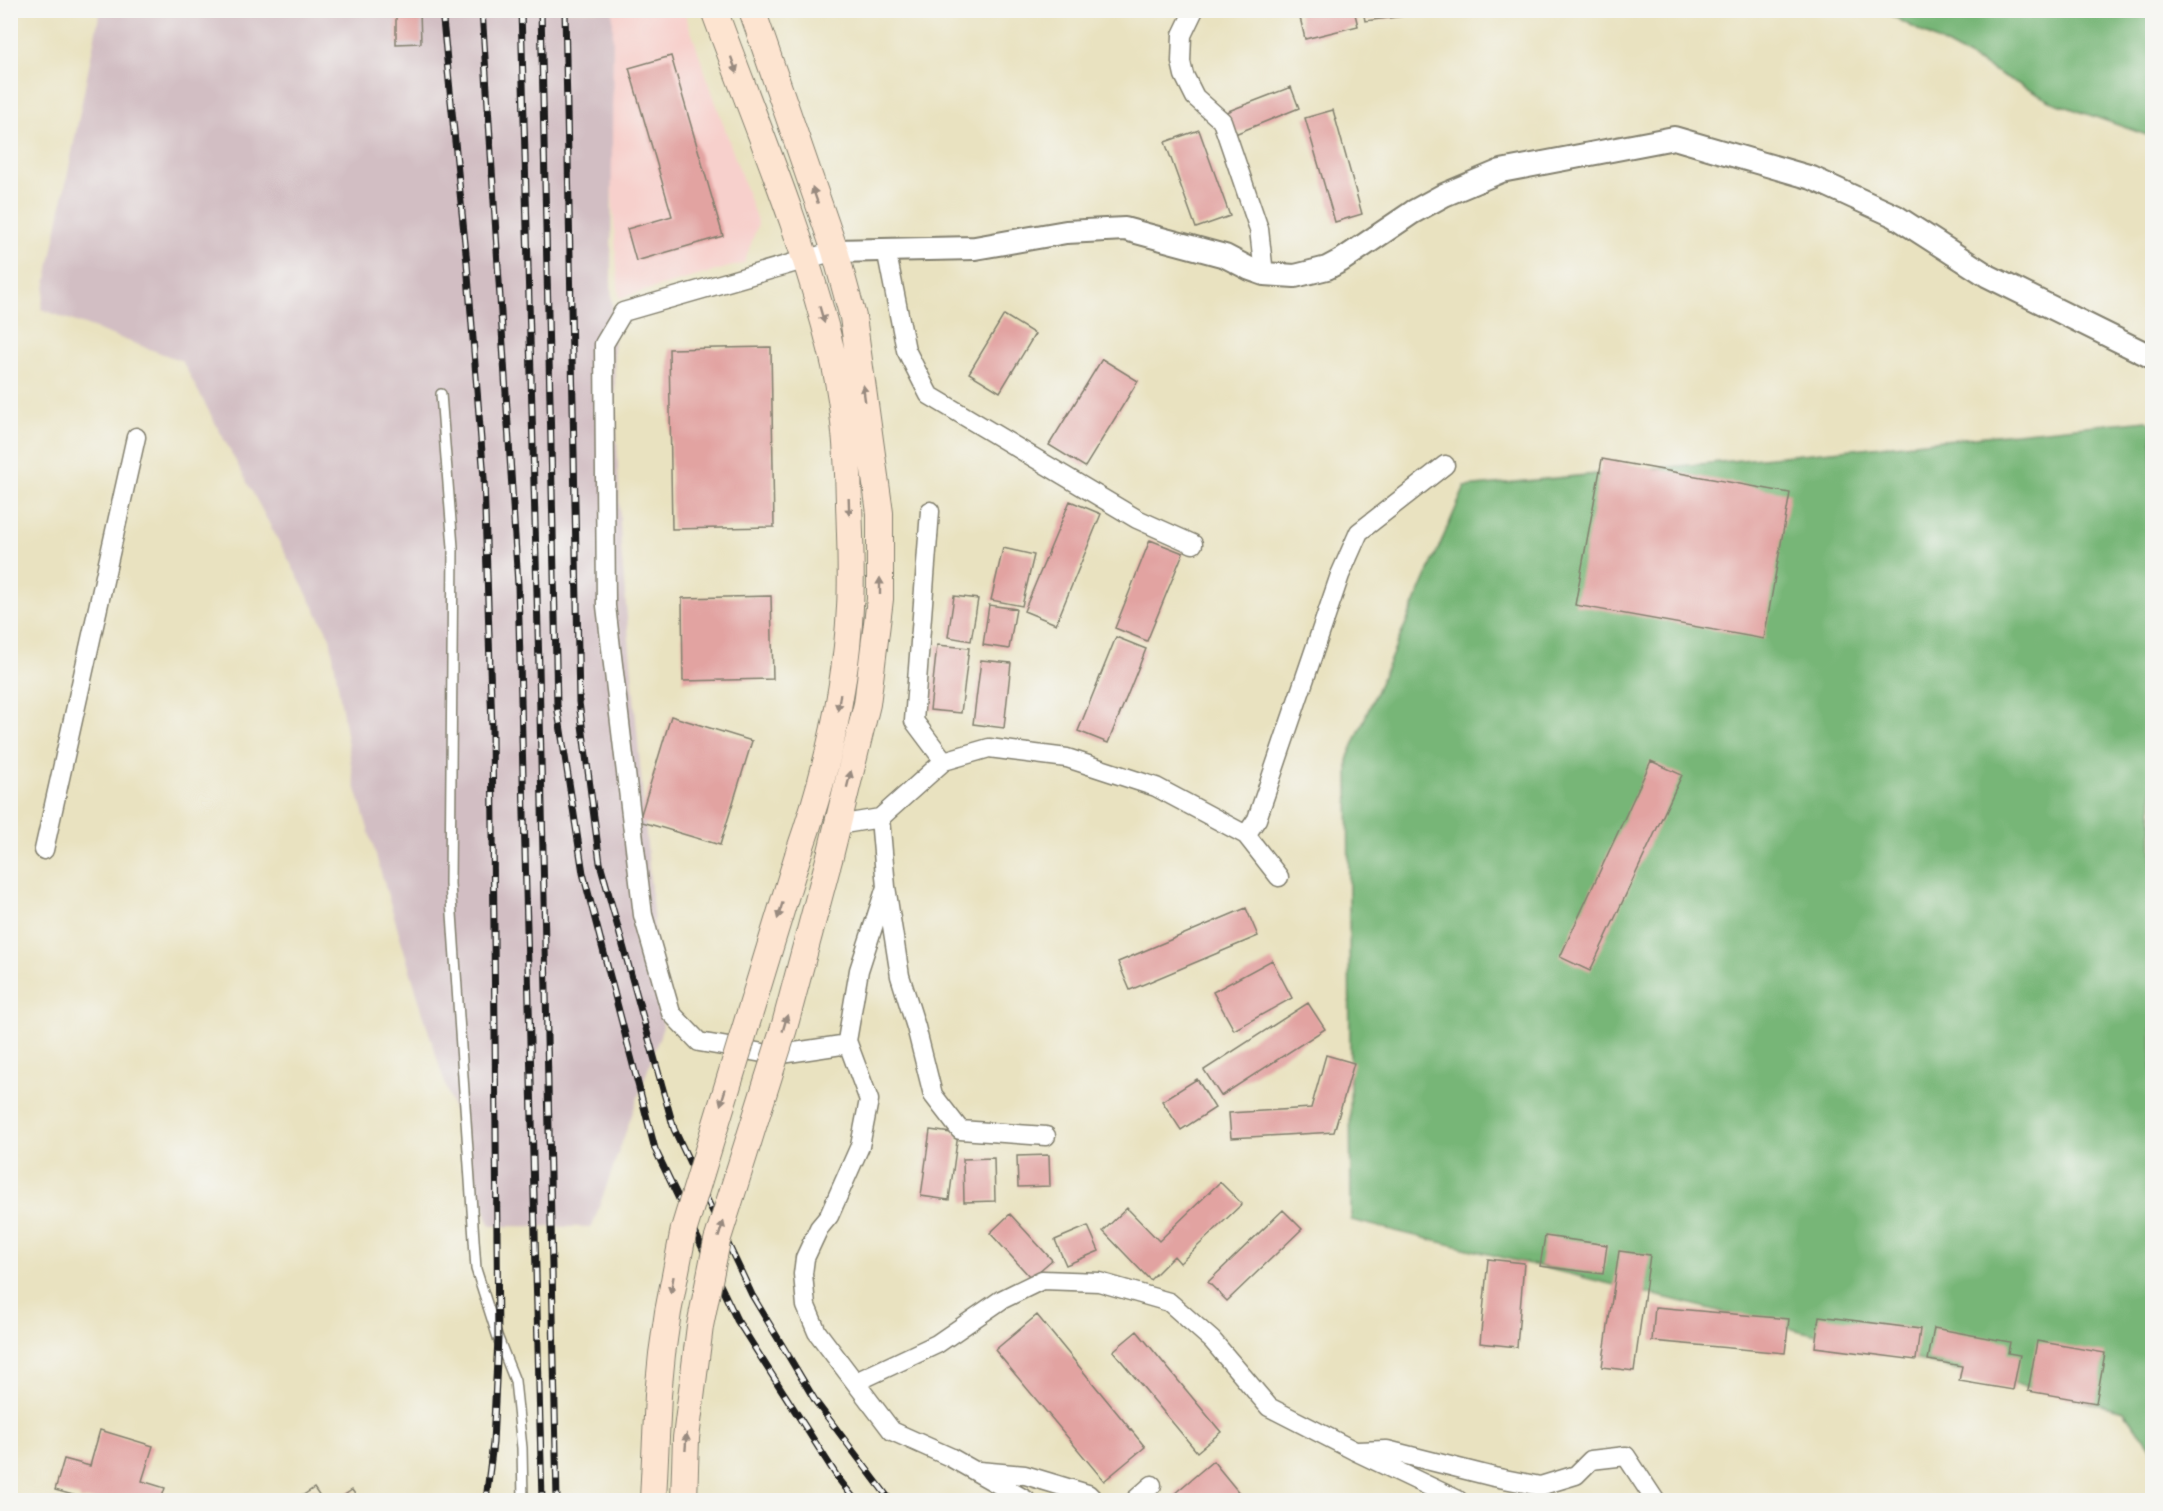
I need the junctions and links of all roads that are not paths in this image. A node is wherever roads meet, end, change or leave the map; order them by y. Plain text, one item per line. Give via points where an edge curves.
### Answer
1 (714, 10) edge
2 (752, 10) edge
3 (1194, 10) edge
4 (886, 249) junction
5 (835, 250) junction
6 (806, 259) junction
7 (1264, 273) junction
8 (2152, 357) edge
9 (441, 394) dead end
10 (136, 437) dead end
11 (1445, 465) dead end
12 (930, 511) dead end
13 (1193, 544) dead end
14 (944, 761) junction
15 (880, 818) junction
16 (838, 825) junction
17 (1246, 835) junction
18 (44, 850) dead end
19 (1279, 877) dead end
20 (886, 887) junction
21 (848, 1044) junction
22 (1046, 1136) dead end
23 (856, 1382) junction
24 (1355, 1451) junction
25 (975, 1471) junction
26 (1152, 1485) dead end
27 (524, 1500) edge
28 (653, 1500) edge
29 (684, 1500) edge
30 (1026, 1500) edge
31 (1094, 1500) edge
32 (1135, 1500) edge
33 (1458, 1500) edge
34 (1654, 1500) edge

1 -> 6 main road
5 -> 2 main road
3 - 7 street via 1182,35 1184,75 1195,97 1222,121 1259,229
4 - 5 street
4 - 7 street via 975,248 1066,232 1125,229 1225,256
4 - 13 street via 906,350 929,395 1137,519
5 - 6 street
16 -> 5 main road via 867,704 880,598 880,524 853,317
6 - 21 street via 623,312 604,344 606,606 642,915 672,1014 699,1042 774,1055
6 -> 28 main road, bridge via 832,351 847,449 851,560 839,705 820,787 684,1229 662,1354
7 - 8 street via 1295,276 1327,268 1413,212 1501,171 1674,138 1812,178 1895,216 1988,276
9 - 27 lane via 453,547 450,884 475,1257 482,1289 515,1381
10 - 18 street
11 - 17 street via 1359,532 1340,575 1257,819
12 - 14 street via 914,721
14 - 15 street
14 - 17 street via 989,748 1067,758 1156,787
15 - 16 street
15 - 20 street
29 -> 16 main road, bridge via 686,1438 700,1326 717,1241 784,1028
17 - 19 street
20 - 21 street via 859,970
20 - 22 street via 900,976 933,1095 960,1130
21 - 23 street via 869,1100 860,1146 829,1216 805,1258 803,1290 817,1332
23 - 24 street via 937,1344 1001,1300 1042,1280 1099,1282 1169,1302 1212,1340 1269,1407
23 - 25 street via 892,1431
24 - 33 street
24 - 34 street via 1387,1450 1540,1486 1576,1475 1591,1460 1626,1456
25 - 30 street
25 - 31 street via 1025,1475 1088,1494
26 - 32 street

